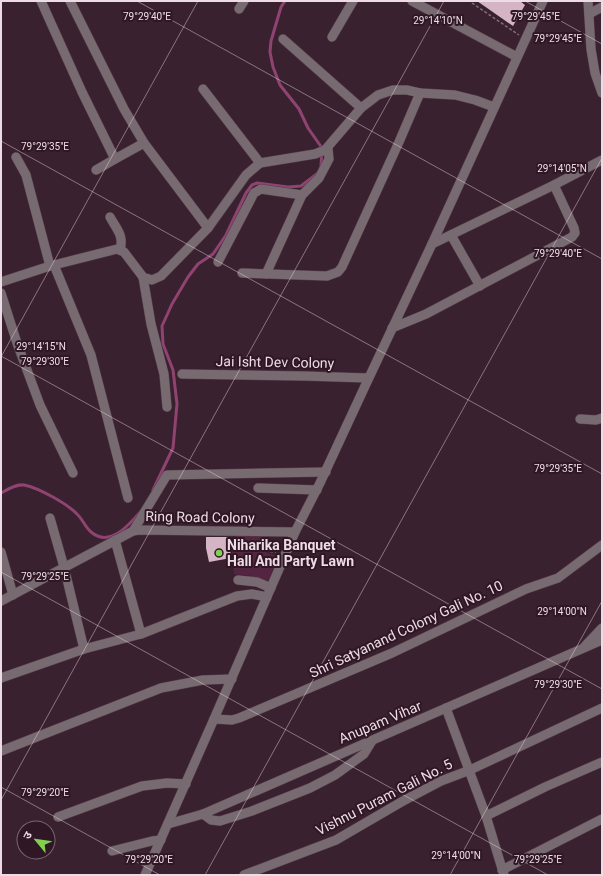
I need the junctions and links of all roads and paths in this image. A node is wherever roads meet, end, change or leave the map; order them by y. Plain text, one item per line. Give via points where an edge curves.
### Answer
1 (41, 1) edge
2 (70, 1) edge
3 (244, 1) edge
4 (353, 1) edge
5 (412, 1) edge
6 (588, 1) edge
7 (472, 3) dead end
8 (539, 3) edge
9 (602, 7) edge
10 (239, 9) dead end
11 (589, 14) junction
12 (332, 38) dead end
13 (283, 39) dead end
14 (525, 39) junction
15 (517, 57) junction
16 (203, 89) dead end
17 (602, 92) edge
18 (420, 93) junction
19 (494, 107) junction
20 (362, 108) junction
21 (144, 143) junction
22 (327, 150) junction
23 (16, 157) dead end
24 (115, 159) junction
25 (602, 160) edge
26 (260, 163) junction
27 (96, 170) dead end
28 (554, 185) junction
29 (302, 195) junction
30 (110, 217) dead end
31 (208, 228) junction
32 (451, 235) junction
33 (432, 244) junction
34 (120, 250) junction
35 (218, 262) dead end
36 (52, 265) junction
37 (242, 273) dead end
38 (266, 274) junction
39 (143, 277) junction
40 (1, 282) edge
41 (480, 286) junction
42 (1, 293) edge
43 (392, 328) junction
44 (182, 374) dead end
45 (368, 378) junction
46 (167, 408) dead end
47 (602, 418) edge
48 (580, 419) dead end
49 (326, 472) junction
50 (73, 473) dead end
51 (258, 488) dead end
52 (317, 490) junction
53 (128, 498) dead end
54 (50, 518) dead end
55 (133, 531) junction
56 (295, 532) junction
57 (115, 540) junction
58 (602, 545) edge
59 (1, 552) edge
60 (64, 567) junction
61 (238, 580) dead end
62 (271, 588) junction
63 (13, 595) junction
64 (267, 597) junction
65 (1, 601) edge
66 (602, 628) edge
67 (141, 634) junction
68 (602, 640) edge
69 (583, 648) junction
70 (84, 649) junction
71 (1, 678) edge
72 (232, 679) junction
73 (446, 708) junction
74 (602, 708) edge
75 (214, 719) junction
76 (372, 741) junction
77 (1, 751) edge
78 (602, 762) edge
79 (470, 770) junction
80 (186, 784) junction
81 (203, 814) junction
82 (486, 816) junction
83 (58, 817) dead end
84 (602, 819) edge
85 (168, 824) junction
86 (161, 840) junction
87 (112, 852) dead end
88 (503, 873) edge
89 (145, 875) edge
90 (244, 875) edge

1 - 24 street
2 - 21 street via 124,109
3 - 10 street
4 - 12 street
5 - 15 street
6 - 11 street
7 - 14 path
8 - 14 street
9 - 11 street
11 - 17 street via 595,73
13 - 20 street
14 - 15 street
15 - 19 street
16 - 26 street
18 - 19 street via 455,96
18 - 20 street via 392,90 378,95
18 - 38 street via 338,272 326,276
19 - 33 street
20 - 22 street
21 - 24 street
21 - 31 street
22 - 26 street
22 - 29 street via 329,159 319,178
23 - 36 street via 26,175
24 - 27 street
25 - 28 street
26 - 31 street via 246,175
28 - 32 street
28 - 41 street via 575,233 572,237
29 - 35 street via 261,189 254,193
29 - 38 street
30 - 34 street via 122,237
31 - 39 street via 161,276 152,280
32 - 33 street
32 - 41 street
33 - 43 street
34 - 36 street
34 - 39 street
36 - 40 street
36 - 53 street via 90,355
37 - 38 street
39 - 46 street via 164,374
41 - 43 street via 426,314
42 - 50 street via 40,405
43 - 45 street
44 - 45 street, Jai Isht Dev Colony
45 - 49 street
47 - 48 street
49 - 52 street
49 - 55 street via 168,476
51 - 52 street
52 - 56 street
54 - 60 street
55 - 56 street, Ring Road Colony
55 - 57 street, Ring Road Colony
56 - 62 street
57 - 60 street, Ring Road Colony
57 - 67 street
58 - 75 street, Shri Satyanand Colony Gali No. 10 via 558,578 526,589 380,658 239,718
59 - 63 street
60 - 63 street, Ring Road Colony
60 - 70 street
61 - 62 street via 257,582
62 - 64 street
63 - 65 street, Ring Road Colony
64 - 67 street via 252,594 237,596
64 - 72 street
66 - 69 street
67 - 70 street
68 - 69 street, Anupam Vihar
69 - 73 street, Anupam Vihar
70 - 71 street
72 - 75 street
72 - 77 street via 203,680 161,688
73 - 76 street, Anupam Vihar
73 - 79 street
74 - 79 street, Vishnu Puram Gali No. 5
75 - 80 street
76 - 81 street, Anupam Vihar
76 - 81 street via 364,754 335,775 304,791 220,821 211,820
78 - 82 street
79 - 82 street
79 - 90 street, Vishnu Puram Gali No. 5 via 441,781 402,801 336,840
80 - 83 street via 167,782 142,786
80 - 85 street
81 - 85 street, Anupam Vihar
82 - 88 street
84 - 88 street
85 - 86 street
86 - 87 street
86 - 89 street

